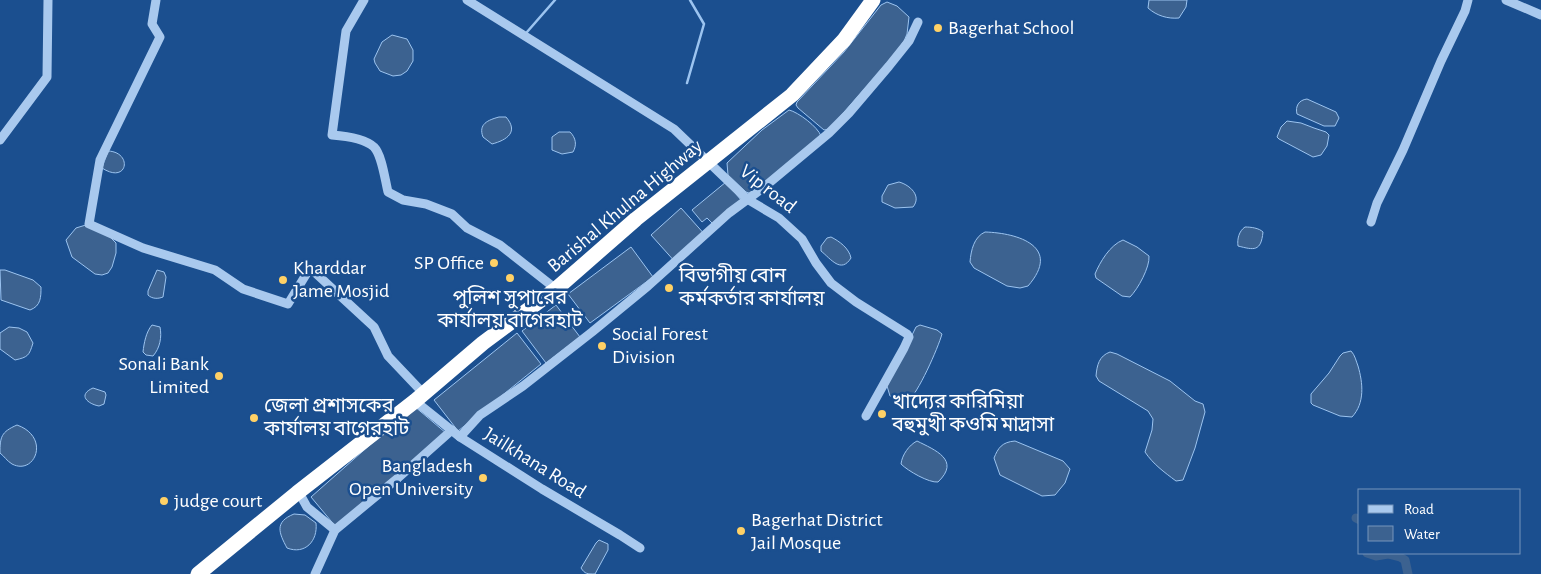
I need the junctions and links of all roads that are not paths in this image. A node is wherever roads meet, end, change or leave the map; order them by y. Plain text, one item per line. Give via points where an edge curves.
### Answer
1 (48, 0) edge
2 (156, 0) edge
3 (364, 0) edge
4 (467, 0) edge
5 (873, 0) edge
6 (1468, 0) edge
7 (1506, 0) edge
8 (1541, 15) edge
9 (918, 22) dead end
10 (0, 140) edge
11 (709, 162) junction
12 (747, 199) junction
13 (1371, 222) dead end
14 (556, 289) junction
15 (419, 398) junction
16 (866, 416) dead end
17 (452, 430) junction
18 (460, 437) junction
19 (297, 493) junction
20 (336, 530) junction
21 (640, 548) dead end
22 (198, 574) edge
23 (315, 574) edge

1 - 10 street via 47,77
2 - 15 street, Jailkhana Road via 152,24 160,37 100,160 90,224 143,248 215,270 244,290 288,304 310,268 374,327 388,356
3 - 14 street via 346,31 332,135 374,147 388,192 403,200 452,214 467,228 500,245
4 - 11 street, Vip road via 674,129
5 - 11 highway, Barishal Khulna Highway via 844,40 792,95
6 - 13 street
7 - 8 street
9 - 12 street via 909,41 849,113 814,146
11 - 12 street, Vip road
11 - 14 highway, Barishal Khulna Highway via 636,219
12 - 16 street, Vip road via 779,218 802,239 831,282 909,336
12 - 18 street via 606,320 523,386 480,415
14 - 15 highway, Barishal Khulna Highway via 483,343
15 - 17 street, Jailkhana Road
15 - 19 highway, Barishal Khulna Highway
17 - 18 street, Jailkhana Road
17 - 20 street
18 - 21 street, Jailkhana Road
19 - 20 street via 307,507
19 - 22 highway, Barishal Khulna Highway
20 - 23 street

